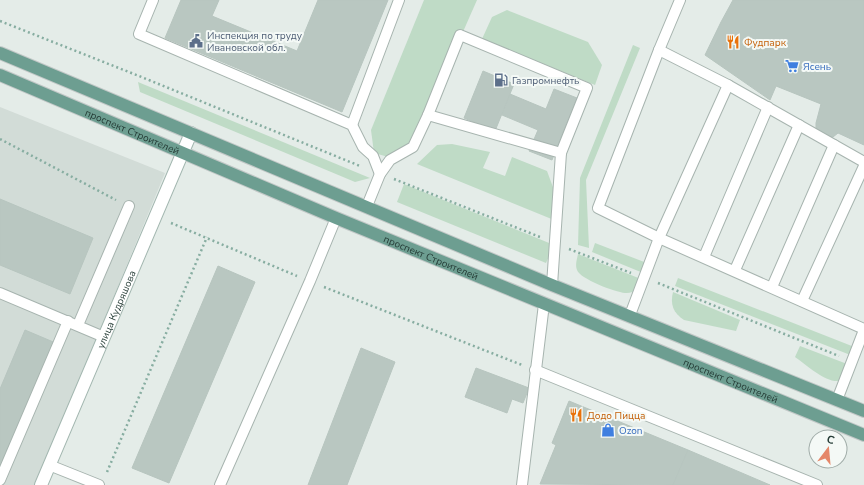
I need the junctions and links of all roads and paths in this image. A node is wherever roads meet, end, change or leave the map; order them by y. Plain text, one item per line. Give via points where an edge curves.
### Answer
1 (153, 0) edge
2 (399, 0) edge
3 (680, 0) edge
4 (0, 21) edge
5 (659, 50) junction
6 (0, 53) edge
7 (0, 75) edge
8 (728, 85) junction
9 (768, 107) junction
10 (428, 115) junction
11 (352, 125) junction
12 (798, 125) junction
13 (191, 133) junction
14 (0, 139) edge
15 (834, 145) junction
16 (183, 153) junction
17 (562, 153) junction
18 (864, 162) edge
19 (864, 166) edge
20 (380, 174) junction
21 (129, 206) joint
22 (368, 206) junction
23 (156, 217) junction
24 (336, 218) junction
25 (207, 237) junction
26 (660, 238) junction
27 (556, 243) junction
28 (704, 258) junction
29 (735, 270) junction
30 (644, 278) junction
31 (310, 281) junction
32 (552, 285) junction
33 (772, 288) junction
34 (0, 293) edge
35 (802, 301) junction
36 (544, 304) junction
37 (630, 315) junction
38 (68, 321) junction
39 (78, 325) junction
40 (864, 329) edge
41 (104, 337) junction
42 (853, 361) junction
43 (535, 370) junction
44 (837, 400) junction
45 (864, 411) edge
46 (864, 435) edge
47 (49, 465) junction
48 (0, 480) edge
49 (102, 481) edge
50 (41, 485) edge
51 (220, 485) edge
52 (522, 485) edge
53 (817, 485) edge

1 - 11 lane via 139,34
2 - 11 lane
3 - 5 lane
4 - 20 path
5 - 8 lane
5 - 26 lane via 598,208
6 - 13 main road, проспект Строителей
7 - 16 main road, проспект Строителей
8 - 9 lane
8 - 26 lane
9 - 12 lane
9 - 28 lane
10 - 17 lane
10 - 17 lane via 460,35 587,88
10 - 20 lane via 413,147 390,160
11 - 20 lane via 364,147 373,156
12 - 15 lane
12 - 29 lane
13 - 16 street, улица Кудряшова
13 - 22 main road, проспект Строителей
14 - 21 path
15 - 18 lane
15 - 33 lane
16 - 23 street, улица Кудряшова
16 - 24 main road, проспект Строителей
17 - 27 lane
19 - 35 lane
20 - 22 lane
20 - 27 path
21 - 39 lane
22 - 32 main road, проспект Строителей
23 - 25 path
23 - 41 street, улица Кудряшова
24 - 31 lane
24 - 36 main road, проспект Строителей
25 - 31 path
25 - 49 path
26 - 28 lane
26 - 30 lane
27 - 30 path
27 - 32 lane
28 - 29 lane
29 - 33 lane
30 - 37 lane
30 - 42 path
31 - 43 path
31 - 51 lane
32 - 37 main road, проспект Строителей
33 - 35 lane
34 - 38 lane
35 - 40 lane
36 - 43 lane
36 - 46 main road, проспект Строителей
37 - 44 main road, проспект Строителей
38 - 39 lane
38 - 48 lane
39 - 41 lane
40 - 42 lane
41 - 47 street, улица Кудряшова
42 - 44 lane
43 - 52 lane
43 - 53 lane
44 - 45 main road, проспект Строителей
47 - 49 lane
47 - 50 street, улица Кудряшова

